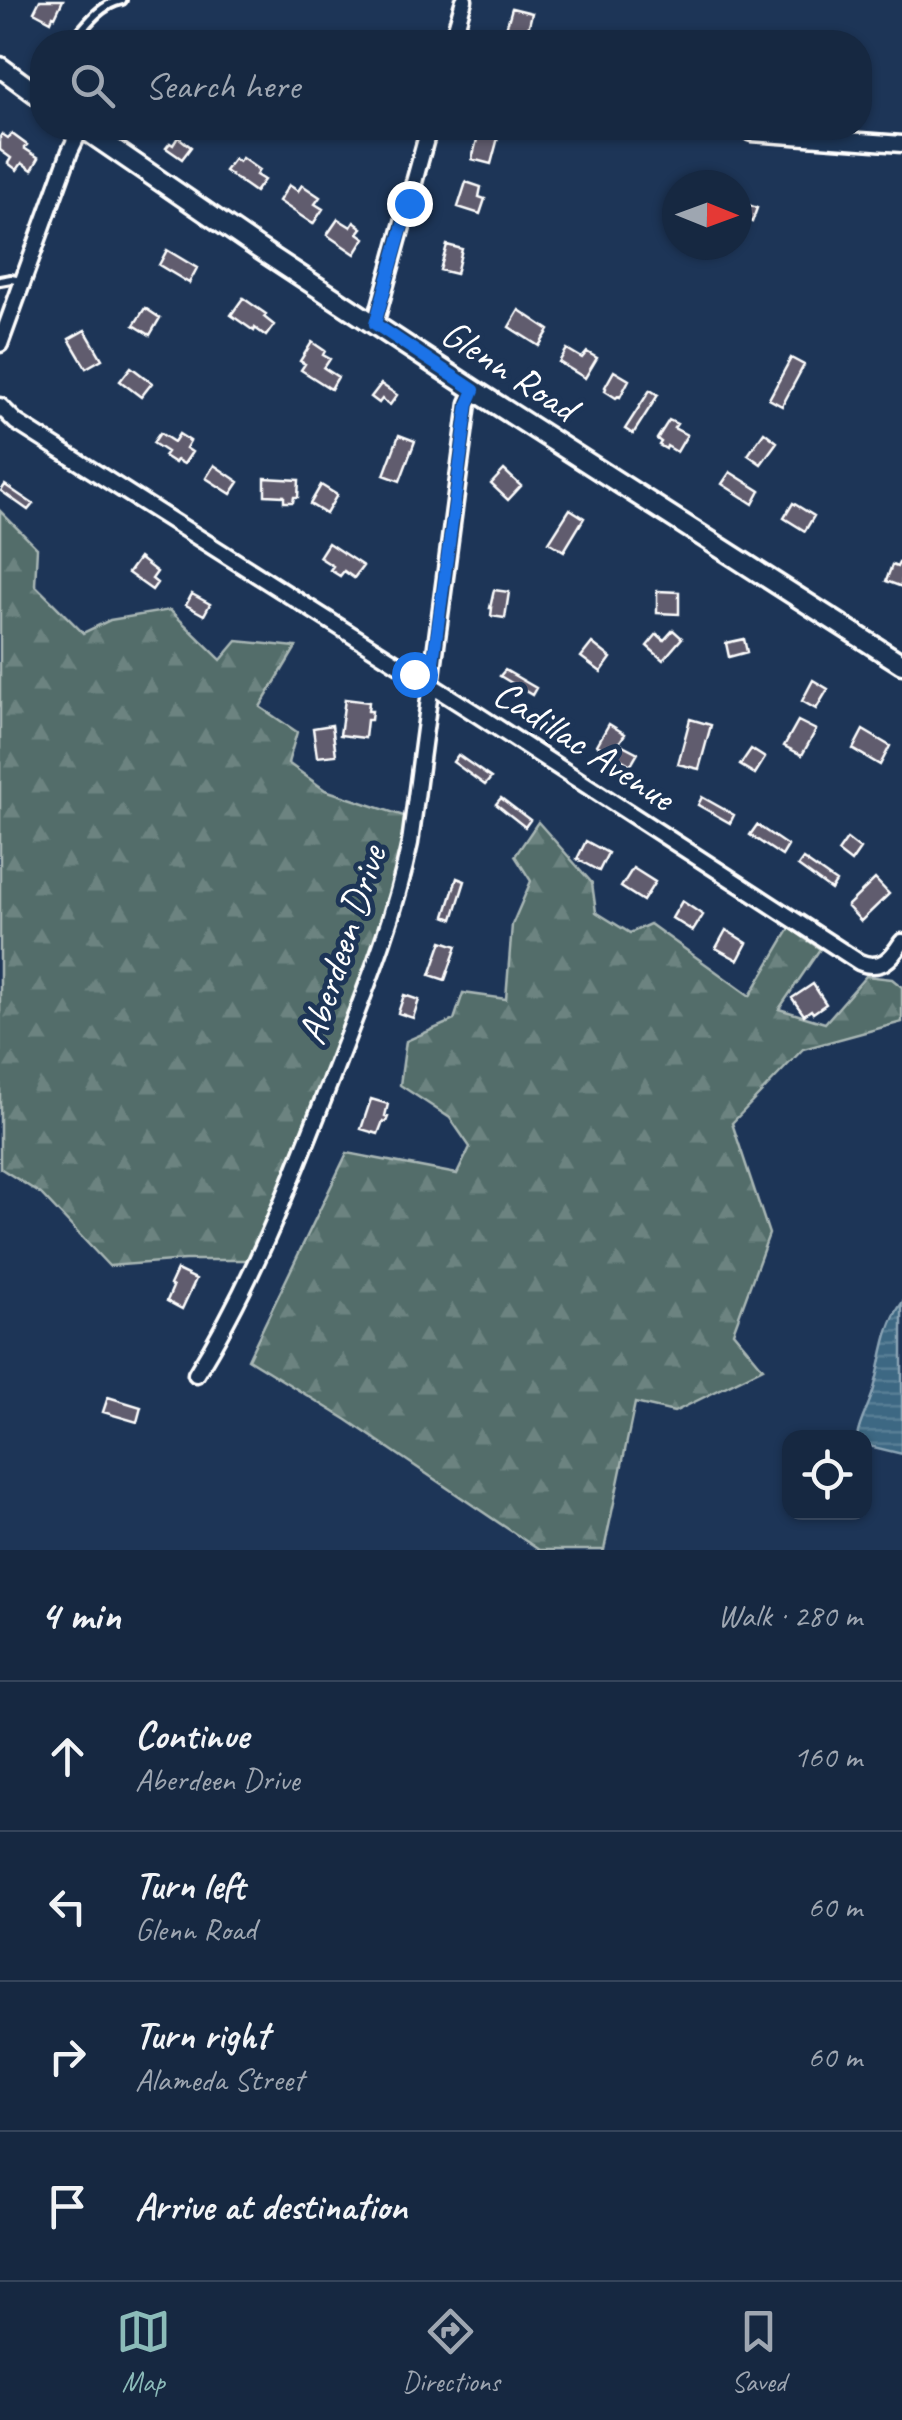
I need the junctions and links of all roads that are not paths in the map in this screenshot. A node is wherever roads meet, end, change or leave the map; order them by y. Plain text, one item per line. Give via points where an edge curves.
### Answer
1 (122, 0) edge
2 (464, 0) edge
3 (83, 30) edge
4 (455, 30) edge
5 (0, 67) edge
6 (30, 86) edge
7 (76, 140) edge
8 (100, 140) edge
9 (426, 140) edge
10 (842, 140) edge
11 (902, 144) edge
12 (0, 281) edge
13 (22, 282) junction
14 (375, 324) junction
15 (0, 344) edge
16 (474, 390) junction
17 (0, 406) edge
18 (902, 664) edge
19 (430, 685) junction
20 (902, 942) edge
21 (196, 1374) dead end

1 - 3 lane via 102,9
2 - 4 street
5 - 6 street
7 - 13 street
8 - 14 street, Glenn Road
9 - 14 street
10 - 11 street
12 - 13 lane
13 - 15 street
14 - 16 street, Glenn Road
16 - 18 street, Glenn Road
16 - 19 street, Aberdeen Drive
17 - 19 street, Cadillac Avenue
19 - 20 street, Cadillac Avenue via 859,962 884,964
19 - 21 street, Aberdeen Drive via 410,843 382,947 268,1237

